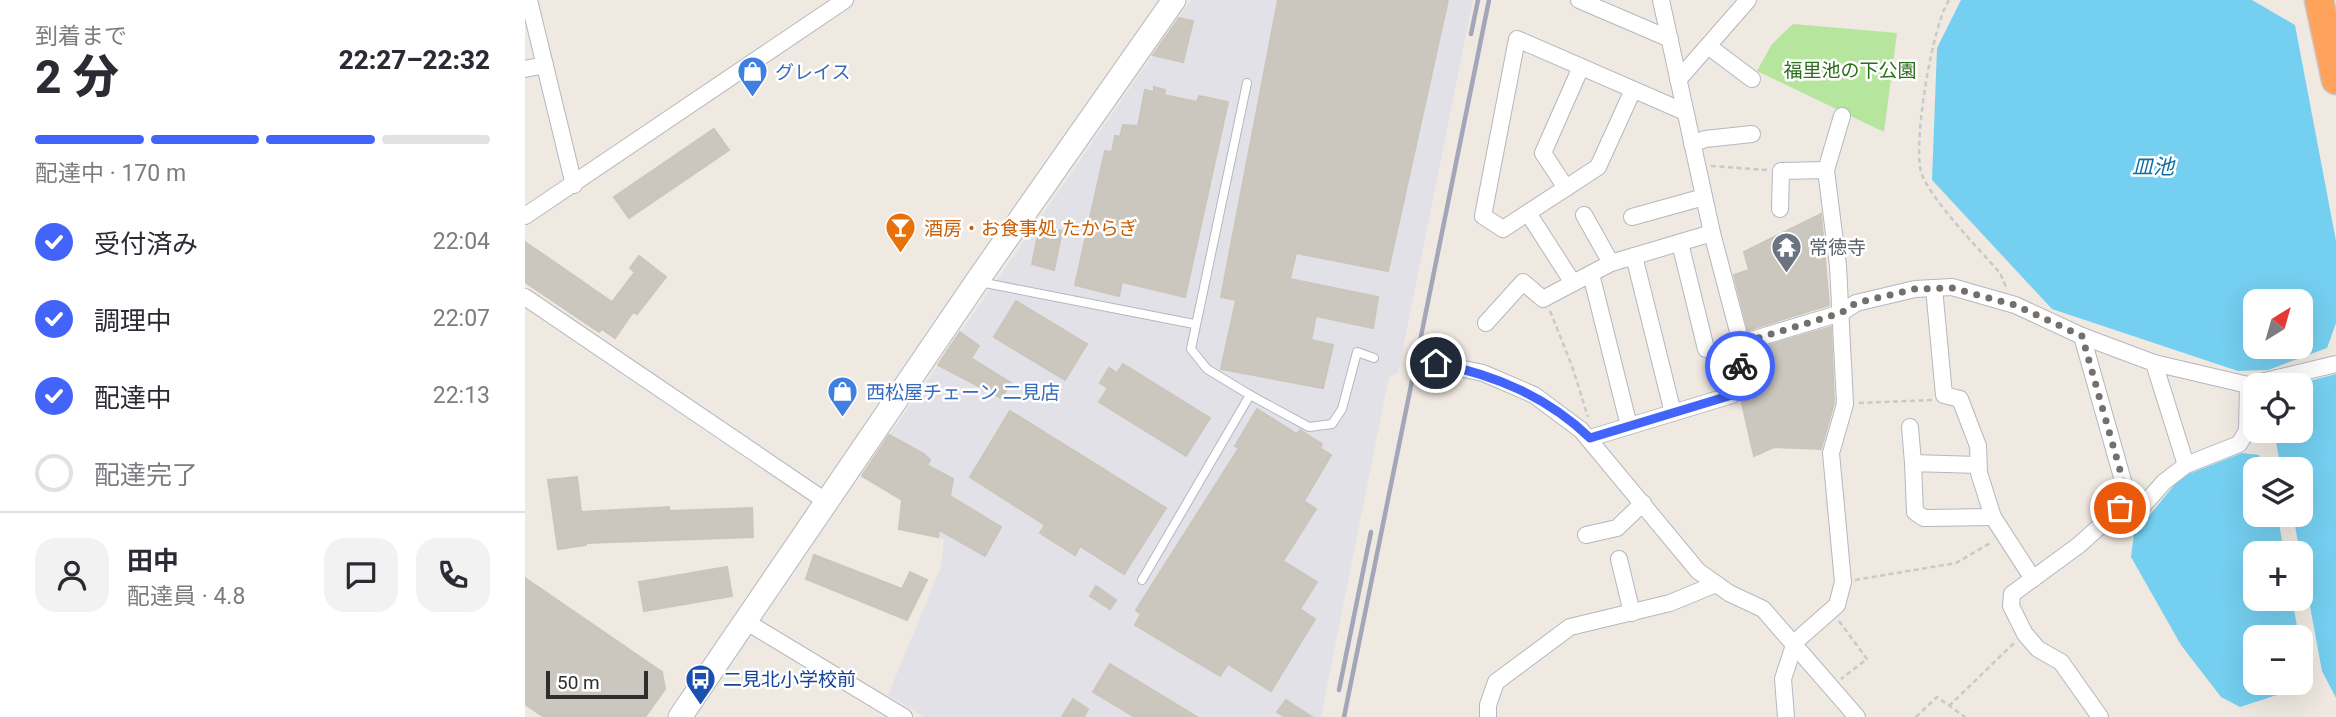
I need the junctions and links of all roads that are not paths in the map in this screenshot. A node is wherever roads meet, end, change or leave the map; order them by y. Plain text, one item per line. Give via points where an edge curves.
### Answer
1 (529, 0) edge
2 (845, 0) edge
3 (1174, 0) edge
4 (1579, 0) edge
5 (1661, 0) edge
6 (1748, 0) edge
7 (2319, 0) edge
8 (1670, 39) junction
9 (1708, 46) junction
10 (545, 65) junction
11 (1581, 67) junction
12 (525, 69) edge
13 (1752, 79) dead end
14 (1678, 80) junction
15 (2336, 80) edge
16 (1247, 83) dead end
17 (1633, 90) junction
18 (1685, 112) junction
19 (1842, 116) dead end
20 (1752, 134) dead end
21 (1692, 144) junction
22 (1826, 170) junction
23 (574, 185) junction
24 (1566, 188) junction
25 (1704, 197) junction
26 (1780, 209) dead end
27 (1528, 213) junction
28 (1584, 215) dead end
29 (525, 216) edge
30 (1632, 217) dead end
31 (1712, 233) junction
32 (1679, 243) junction
33 (1634, 256) junction
34 (1611, 263) junction
35 (1591, 274) junction
36 (977, 281) junction
37 (1573, 284) junction
38 (1934, 288) junction
39 (525, 297) edge
40 (1841, 313) junction
41 (1486, 323) dead end
42 (1194, 324) junction
43 (2082, 336) junction
44 (1748, 341) junction
45 (1706, 349) dead end
46 (1374, 358) dead end
47 (1436, 363) dead end
48 (2154, 363) junction
49 (2336, 364) edge
50 (2300, 373) edge
51 (2243, 385) edge
52 (1250, 395) junction
53 (1673, 413) junction
54 (1629, 426) junction
55 (1910, 427) dead end
56 (1592, 438) junction
57 (2243, 438) edge
58 (1913, 463) junction
59 (1978, 465) junction
60 (2186, 465) junction
61 (827, 502) junction
62 (1643, 503) junction
63 (2131, 509) junction
64 (1993, 517) junction
65 (1586, 535) dead end
66 (1619, 559) dead end
67 (2033, 579) junction
68 (1142, 580) dead end
69 (1716, 584) junction
70 (1632, 613) junction
71 (745, 621) junction
72 (1795, 642) junction
73 (680, 717) edge
74 (904, 717) edge
75 (1488, 717) edge
76 (1786, 717) edge
77 (1857, 717) edge
78 (2099, 717) edge

1 - 10 street
2 - 23 street
3 - 36 street
4 - 8 street
5 - 8 street
6 - 9 street
7 - 15 highway
8 - 14 street
9 - 13 street
9 - 14 street
10 - 12 street
10 - 23 street
11 - 17 street
11 - 24 street via 1542,153
11 - 27 street via 1517,40 1483,216 1503,229
14 - 18 street
16 - 42 lane
17 - 18 street
17 - 24 street via 1598,167
18 - 21 street
19 - 22 street
20 - 21 street
21 - 25 street
22 - 26 street via 1781,171
22 - 40 street
23 - 29 street
24 - 27 street
25 - 30 street
25 - 31 street
27 - 37 street
28 - 34 street
31 - 32 street
31 - 44 street via 1741,343
32 - 33 street
32 - 45 street
33 - 34 street
33 - 53 street
34 - 35 street
35 - 37 street
35 - 54 street
36 - 42 lane
36 - 61 street
37 - 41 street via 1543,299 1524,282
38 - 40 street via 1856,303
38 - 43 street via 1952,288 2015,305
38 - 59 street via 1944,396 1960,399 1978,446
39 - 61 street
40 - 44 street
40 - 72 street via 1845,404 1831,453 1843,582 1837,605
42 - 52 lane via 1191,349 1207,369
43 - 48 street
43 - 63 street
44 - 53 street via 1732,395
46 - 52 lane via 1357,352 1342,410 1332,424 1309,427
47 - 56 street via 1483,373 1534,395
48 - 51 street
48 - 60 street
49 - 50 street
52 - 68 lane
53 - 54 street
54 - 56 street
55 - 58 street
56 - 62 street
57 - 60 street via 2239,444
58 - 59 street
58 - 64 street via 1915,512 1924,518
59 - 64 street
60 - 63 street via 2140,509
61 - 71 street
62 - 65 street via 1617,528
62 - 69 street via 1698,571
63 - 67 street via 2120,508
64 - 67 street
66 - 70 street
67 - 78 street via 2012,594 2011,606 2025,634 2038,649 2061,662
69 - 70 street
69 - 72 street via 1763,609
70 - 75 street via 1570,627 1496,682
71 - 73 street
71 - 74 street
72 - 76 street via 1783,679
72 - 77 street

